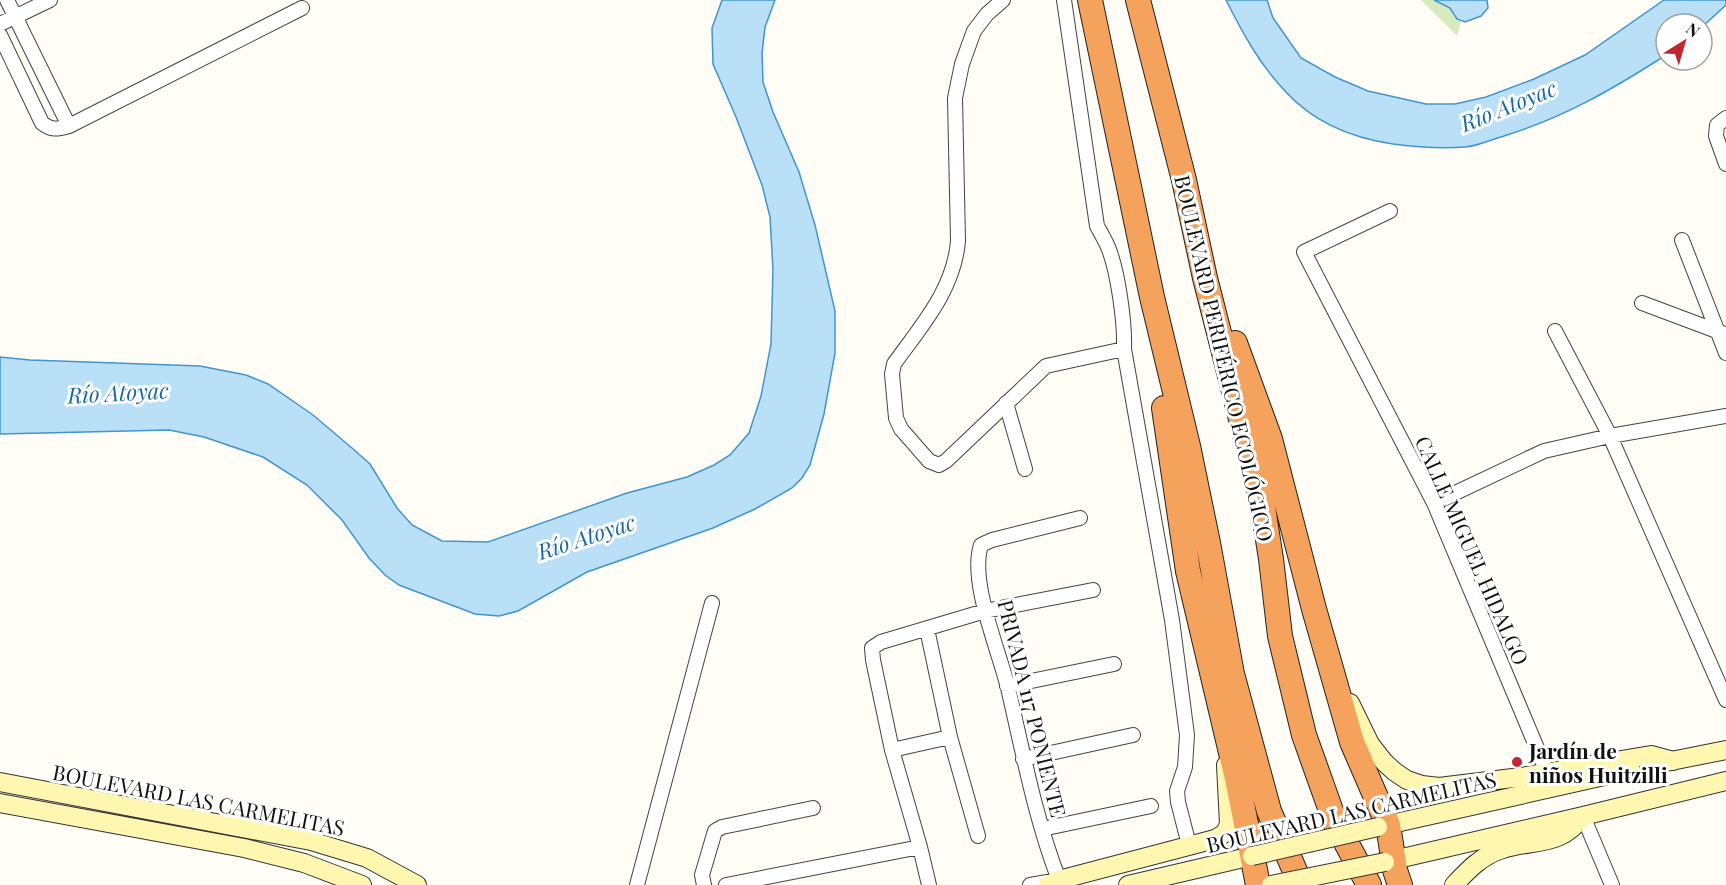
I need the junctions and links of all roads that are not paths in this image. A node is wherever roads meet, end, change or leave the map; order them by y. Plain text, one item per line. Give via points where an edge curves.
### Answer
1 (7, 0) edge
2 (50, 0) edge
3 (1003, 0) edge
4 (1064, 0) edge
5 (1090, 0) edge
6 (1138, 0) edge
7 (302, 8) dead end
8 (15, 17) junction
9 (0, 24) edge
10 (0, 35) edge
11 (1721, 122) edge
12 (69, 126) junction
13 (1726, 164) edge
14 (1390, 211) dead end
15 (1682, 240) dead end
16 (1205, 278) junction
17 (1152, 297) junction
18 (1642, 303) dead end
19 (1555, 331) dead end
20 (1722, 333) edge
21 (1124, 349) junction
22 (1726, 352) edge
23 (1006, 403) junction
24 (1726, 416) edge
25 (1610, 436) junction
26 (1025, 469) dead end
27 (1434, 503) junction
28 (1080, 518) dead end
29 (1093, 590) dead end
30 (712, 603) dead end
31 (1314, 609) junction
32 (985, 611) junction
33 (927, 629) junction
34 (1114, 664) dead end
35 (1008, 686) junction
36 (1726, 700) edge
37 (1224, 725) junction
38 (1133, 735) dead end
39 (950, 736) junction
40 (892, 750) junction
41 (1726, 750) edge
42 (1023, 759) junction
43 (1673, 761) junction
44 (1547, 772) junction
45 (1726, 781) edge
46 (0, 782) edge
47 (0, 803) edge
48 (1150, 806) dead end
49 (813, 808) dead end
50 (1583, 816) junction
51 (1383, 826) junction
52 (1042, 829) junction
53 (978, 836) dead end
54 (1189, 845) junction
55 (920, 847) junction
56 (1252, 856) junction
57 (1389, 861) junction
58 (1053, 882) edge
59 (362, 885) edge
60 (417, 885) edge
61 (637, 885) edge
62 (704, 885) edge
63 (726, 885) edge
64 (929, 885) edge
65 (1030, 885) edge
66 (1128, 885) edge
67 (1258, 885) edge
68 (1271, 885) edge
69 (1301, 885) edge
70 (1369, 885) edge
71 (1400, 885) edge
72 (1454, 885) edge
73 (1612, 885) edge

1 - 8 street
2 - 8 street
3 - 23 street via 974,31 955,98 956,260 942,296 894,364 892,374 896,418 901,429 929,461 939,465
4 - 21 street via 1097,226 1112,261 1125,330
5 - 17 highway
6 - 16 highway, BOULEVARD PERIFÉRICO ECOLÓGICO
7 - 12 street
8 - 9 street
8 - 12 street
10 - 12 street via 42,123 54,129
11 - 13 street via 1716,136
14 - 27 street, CALLE MIGUEL HIDALGO via 1304,252
15 - 20 street
16 - 31 highway via 1237,349 1270,439
16 - 70 highway, BOULEVARD PERIFÉRICO ECOLÓGICO via 1262,501 1280,636 1304,735 1335,822
17 - 37 highway via 1157,360 1188,571
17 - 69 highway via 1188,446 1232,674 1269,811
18 - 20 street
19 - 25 street
20 - 22 street
21 - 23 street via 1046,366
21 - 54 street via 1172,620 1187,735 1185,767 1177,791
23 - 26 street
24 - 25 street
25 - 27 street via 1544,452
25 - 36 street
27 - 44 street, CALLE MIGUEL HIDALGO
28 - 32 street, PRIVADA 117 PONIENTE via 981,545 978,556
29 - 32 street
30 - 61 street
31 - 44 main road via 1357,720 1370,744 1395,772 1414,782 1439,787
31 - 51 highway via 1352,742
32 - 33 street
32 - 35 street, PRIVADA 117 PONIENTE
33 - 39 street
33 - 40 street via 872,648
34 - 35 street
35 - 42 street, PRIVADA 117 PONIENTE
37 - 54 main road via 1229,824 1225,833 1215,839
37 - 56 highway
38 - 42 street
39 - 40 street
39 - 53 street
40 - 55 street
41 - 43 main road, BOULEVARD LAS CARMELITAS
42 - 52 street, PRIVADA 117 PONIENTE
43 - 44 main road via 1651,755
43 - 51 main road, BOULEVARD LAS CARMELITAS
45 - 50 main road
46 - 60 main road, BOULEVARD LAS CARMELITAS via 311,841 367,858
47 - 59 main road via 244,848 304,863
48 - 52 street
49 - 62 street via 716,831 702,875
50 - 57 main road
50 - 72 main road via 1557,839 1503,849 1483,858
50 - 73 street
51 - 56 main road, BOULEVARD LAS CARMELITAS, bridge
51 - 57 highway
52 - 58 street, PRIVADA 117 PONIENTE
54 - 58 main road
55 - 63 street
55 - 64 street
56 - 66 main road, BOULEVARD LAS CARMELITAS
56 - 67 highway
57 - 68 main road, bridge
57 - 71 highway
58 - 65 street

